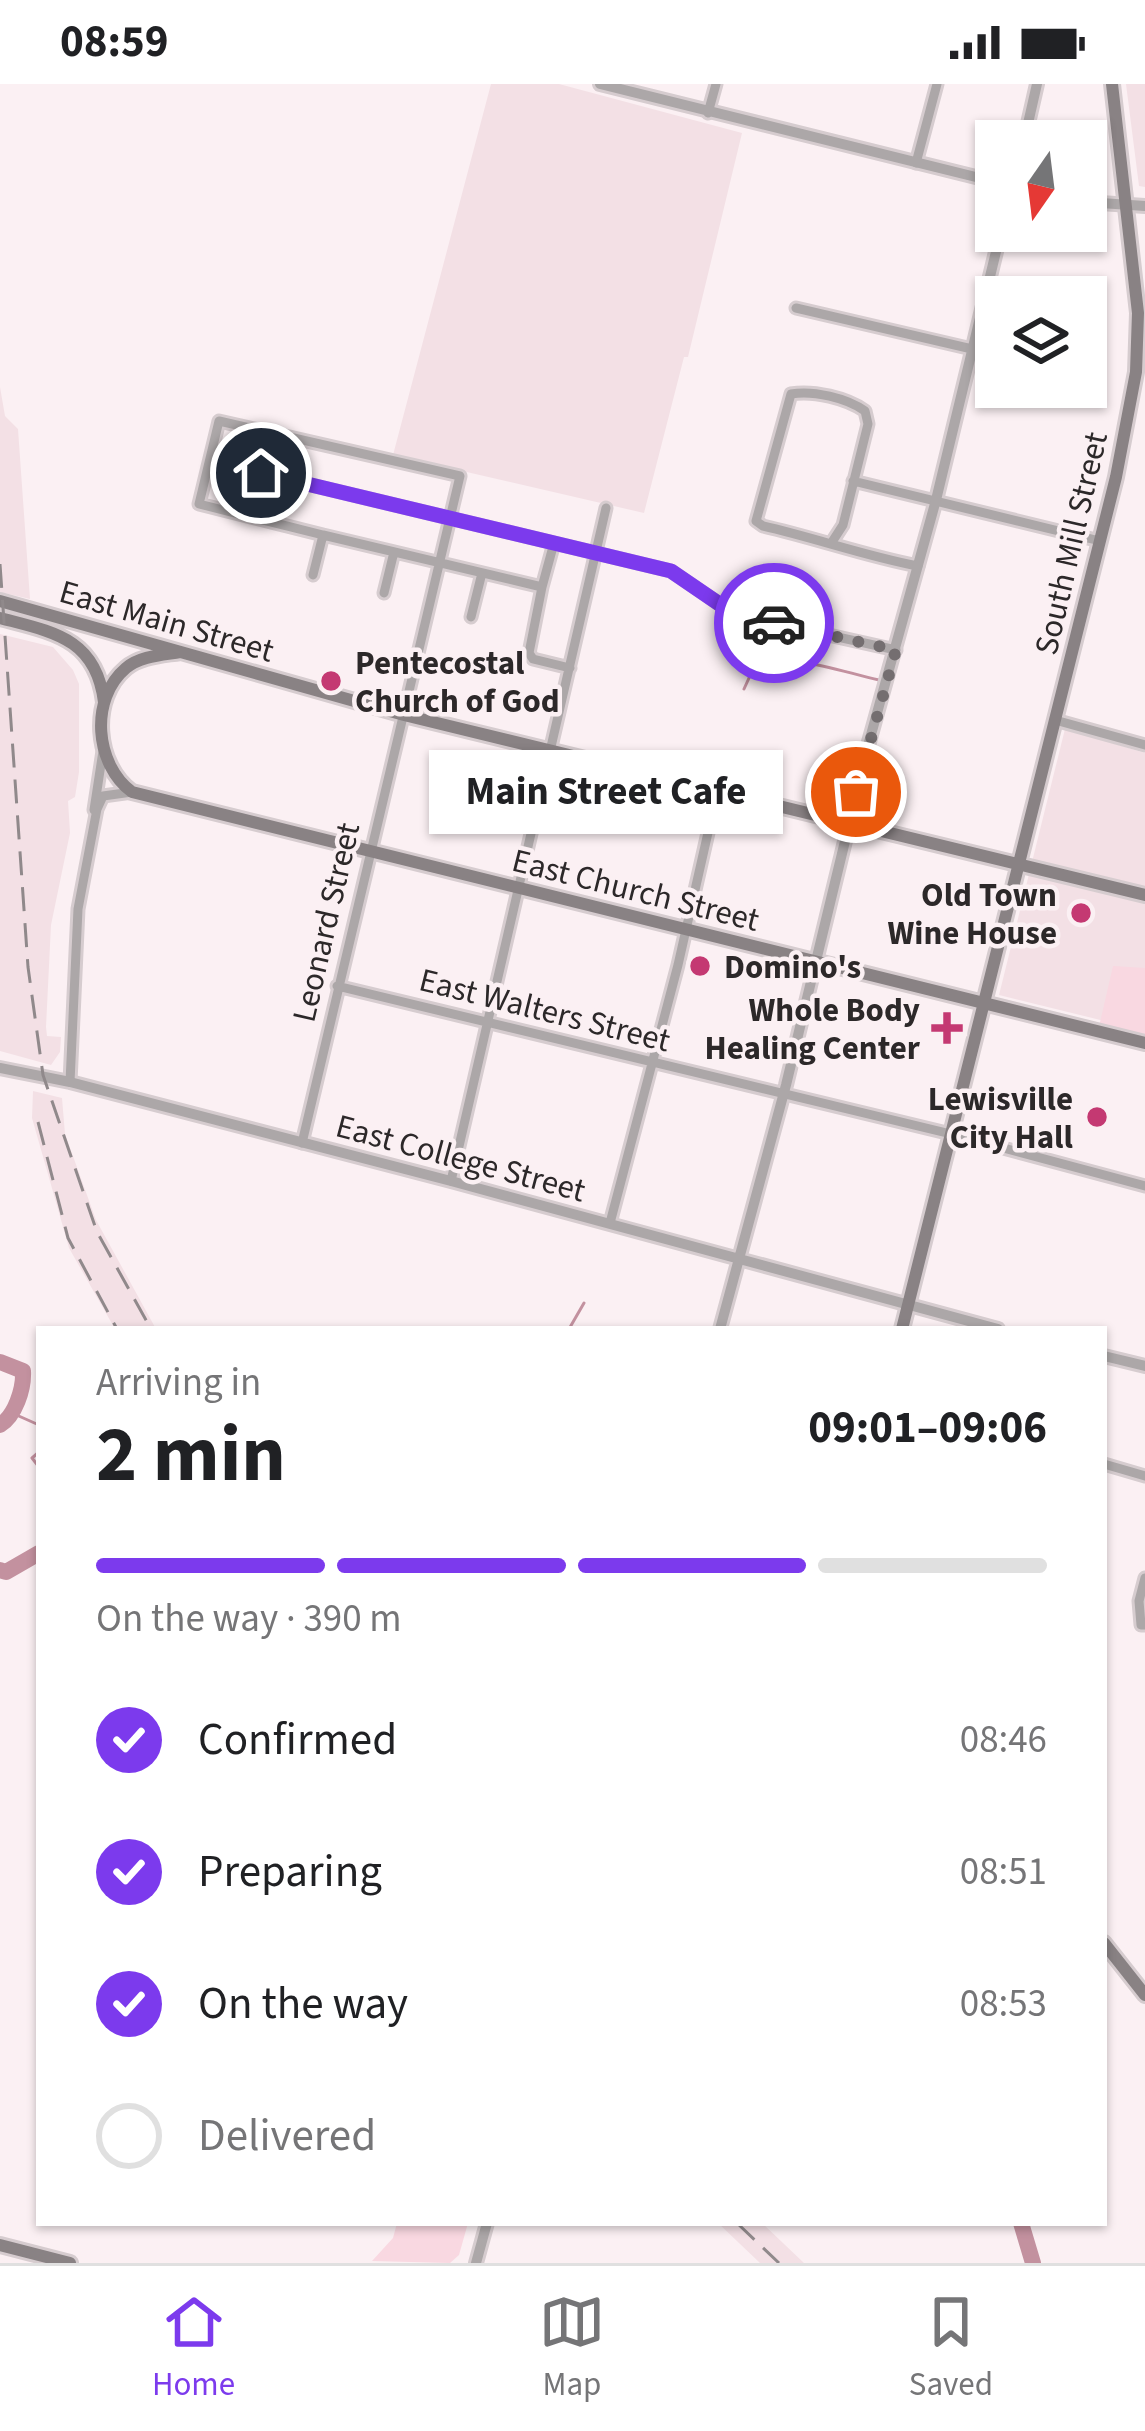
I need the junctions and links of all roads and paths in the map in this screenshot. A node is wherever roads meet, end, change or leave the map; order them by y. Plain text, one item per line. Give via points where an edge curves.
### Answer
1 (599, 84) edge
2 (716, 84) edge
3 (937, 84) edge
4 (1037, 84) edge
5 (1112, 84) edge
6 (708, 113) junction
7 (1029, 120) edge
8 (916, 164) junction
9 (975, 177) edge
10 (1107, 203) edge
11 (1129, 204) junction
12 (1145, 206) edge
13 (996, 252) edge
14 (796, 308) dead end
15 (972, 349) junction
16 (269, 432) junction
17 (261, 473) junction
18 (853, 481) junction
19 (936, 500) junction
20 (606, 508) dead end
21 (251, 517) junction
22 (451, 518) junction
23 (323, 535) junction
24 (1100, 541) junction
25 (832, 542) junction
26 (554, 543) junction
27 (394, 552) junction
28 (596, 553) junction
29 (440, 563) junction
30 (918, 566) junction
31 (482, 573) junction
32 (313, 575) dead end
33 (542, 587) junction
34 (384, 592) dead end
35 (0, 601) edge
36 (471, 617) dead end
37 (0, 619) edge
38 (896, 650) junction
39 (180, 652) junction
40 (570, 668) junction
41 (104, 703) junction
42 (404, 715) junction
43 (1055, 720) junction
44 (1145, 745) edge
45 (552, 750) junction
46 (103, 751) junction
47 (132, 792) junction
48 (717, 793) junction
49 (94, 821) junction
50 (848, 824) junction
51 (369, 851) junction
52 (1018, 866) junction
53 (519, 887) junction
54 (1145, 896) edge
55 (686, 928) junction
56 (815, 962) junction
57 (337, 986) junction
58 (987, 1003) junction
59 (488, 1023) junction
60 (1145, 1042) edge
61 (653, 1063) junction
62 (0, 1068) edge
63 (70, 1082) junction
64 (782, 1095) junction
65 (951, 1134) junction
66 (302, 1143) junction
67 (451, 1181) junction
68 (1145, 1186) edge
69 (610, 1223) junction
70 (738, 1258) junction
71 (907, 1306) junction
72 (721, 1326) edge
73 (903, 1326) edge
74 (986, 1326) edge
75 (1107, 1357) edge
76 (1145, 1366) edge
77 (1107, 1465) edge
78 (1145, 1476) edge
79 (1145, 1578) edge
80 (1145, 1624) edge
81 (1107, 1947) edge
82 (1145, 1995) edge
83 (486, 2226) edge
84 (0, 2245) edge
85 (70, 2263) edge
86 (476, 2263) edge

1 - 6 street
2 - 6 street
3 - 8 street
4 - 7 street
5 - 11 main road, South Mill Street
6 - 8 street
8 - 9 street
10 - 11 street
11 - 12 street
11 - 24 main road, South Mill Street via 1136,372
13 - 15 street
14 - 15 street
15 - 19 street
16 - 17 street
16 - 21 street via 219,421 199,503
16 - 22 street, Leonard Street via 460,476
17 - 21 street
17 - 22 street
18 - 19 street
18 - 25 street
18 - 25 street via 865,411 791,394 756,521
19 - 24 street
19 - 30 street
20 - 28 street
21 - 23 street
22 - 26 street
22 - 29 street, Leonard Street
23 - 27 street
23 - 32 street
24 - 43 main road, South Mill Street
25 - 30 street
26 - 28 street
26 - 33 street
27 - 29 street
27 - 34 street
28 - 38 street via 671,571 734,614
28 - 40 street
29 - 31 street
29 - 42 street, Leonard Street
30 - 38 street
31 - 33 street
31 - 36 street
33 - 40 street via 529,653
35 - 39 main road, East Main Street
37 - 41 main road, East Main Street via 76,646 101,679
38 - 50 street
39 - 41 main road via 129,664
39 - 42 main road, East Main Street
40 - 45 street
41 - 46 main road
42 - 45 main road, East Main Street
42 - 51 street, Leonard Street
43 - 44 street
43 - 52 main road, South Mill Street
45 - 48 main road, East Main Street
45 - 53 street
46 - 47 main road
46 - 49 street
47 - 49 street via 103,796
47 - 51 main road, East Church Street
48 - 50 main road, East Main Street
48 - 55 street
49 - 63 street via 78,909
50 - 52 main road, East Main Street
50 - 56 street
51 - 53 main road, East Church Street
51 - 57 street, Leonard Street
52 - 54 main road, East Main Street
52 - 58 main road, South Mill Street
53 - 55 main road, East Church Street
53 - 59 street
55 - 56 main road, East Church Street
55 - 61 street
56 - 58 main road, East Church Street
56 - 64 street
57 - 59 street, East Walters Street
57 - 66 street, Leonard Street
58 - 60 main road, East Church Street
58 - 65 main road, South Mill Street
59 - 61 street, East Walters Street
59 - 67 street
61 - 64 street, East Walters Street
61 - 69 street
62 - 63 street, East College Street
63 - 66 street, East College Street
64 - 65 street, East Walters Street
64 - 70 street
65 - 68 street, East Walters Street
65 - 71 main road, South Mill Street
66 - 67 street, East College Street
67 - 69 street, East College Street
69 - 70 street, East College Street
70 - 71 street, East College Street
70 - 72 street
71 - 73 main road, South Mill Street
71 - 74 street, East College Street
75 - 76 street
77 - 78 street
79 - 80 street
81 - 82 main road
83 - 86 street
84 - 85 main road

